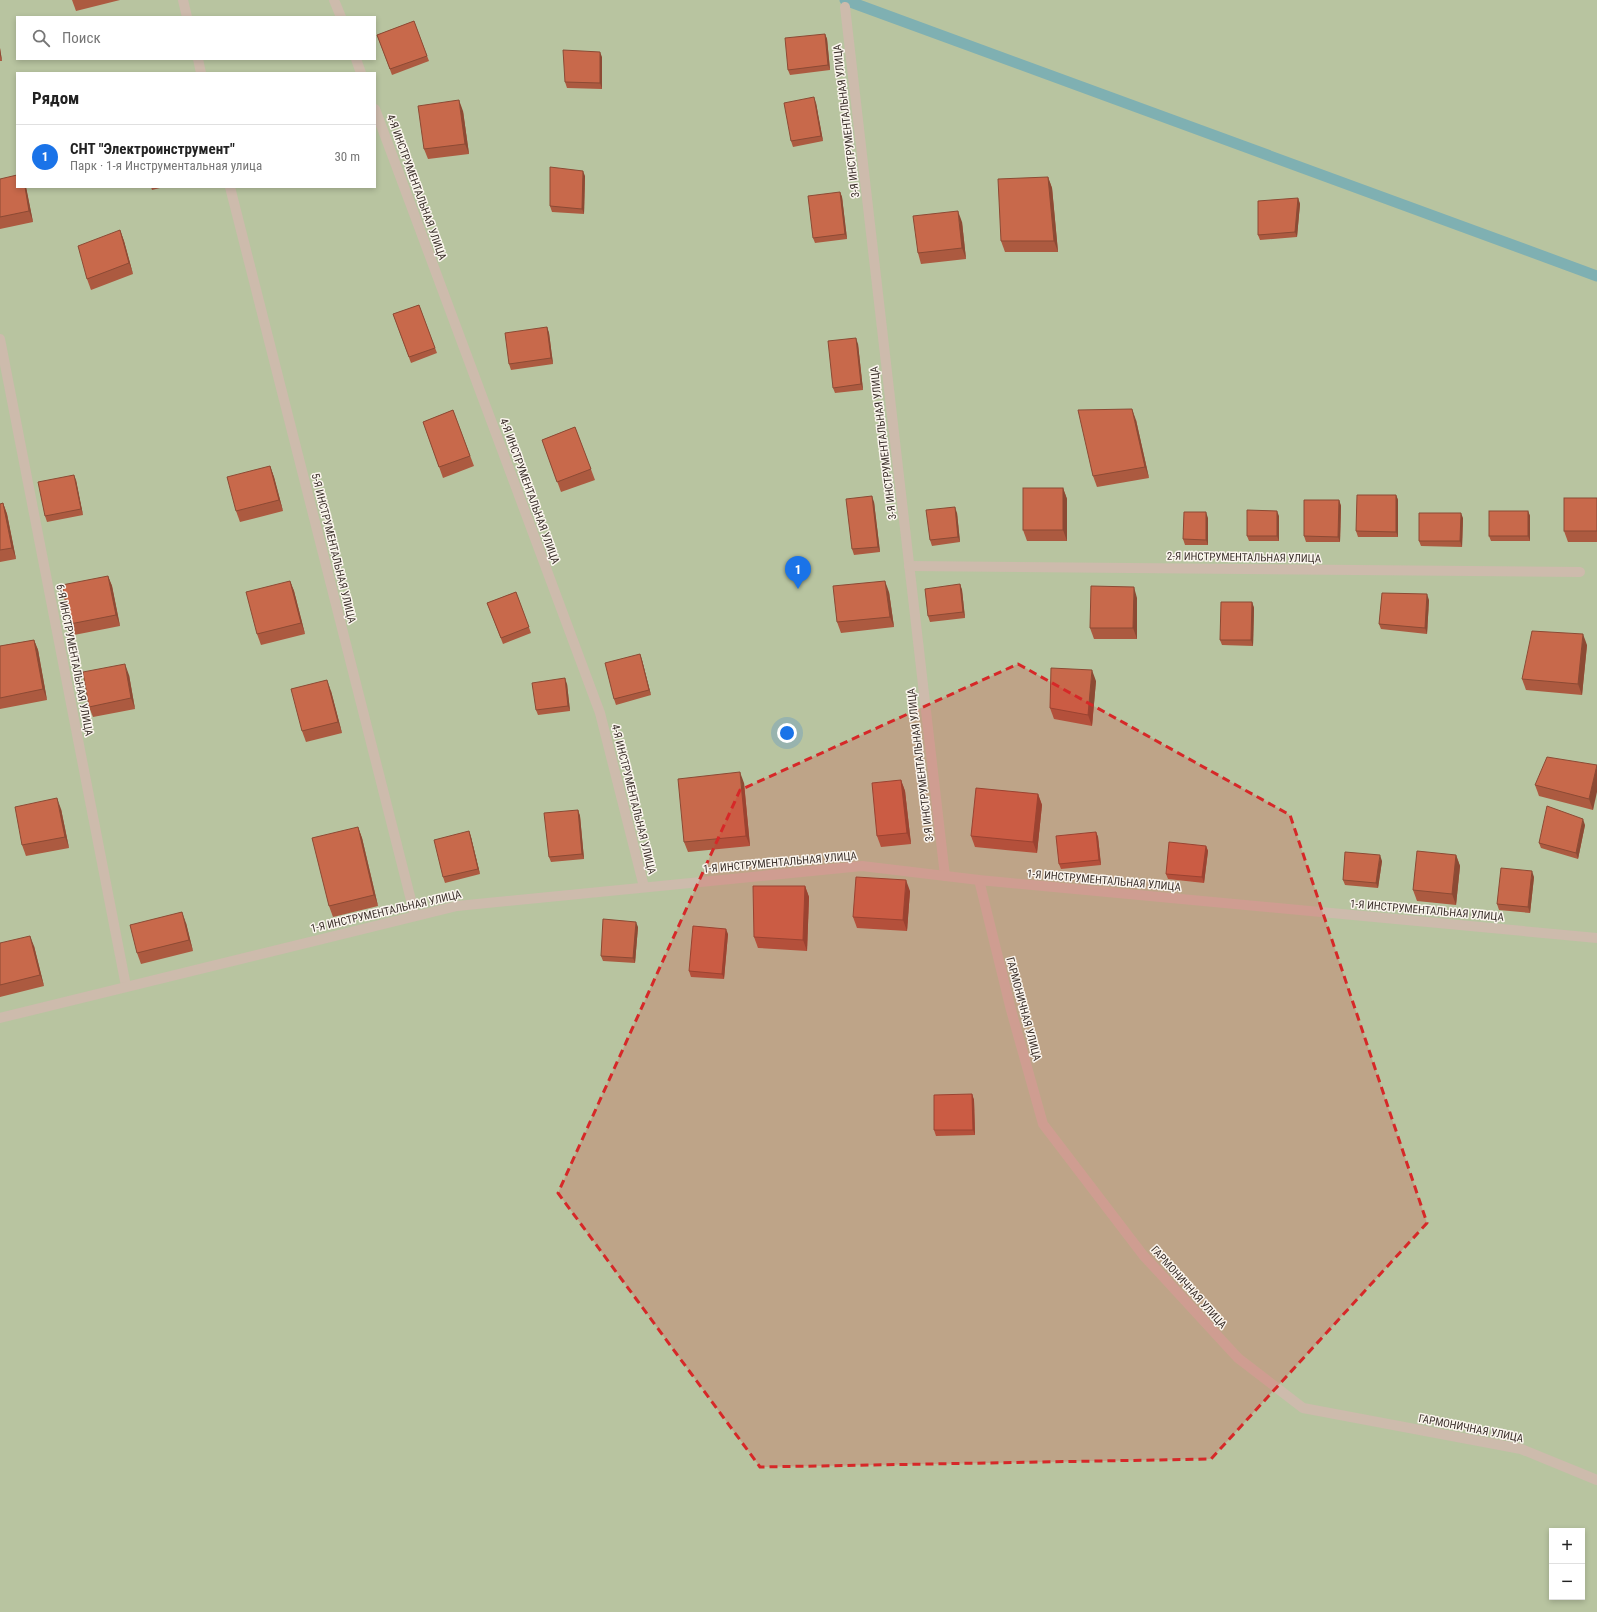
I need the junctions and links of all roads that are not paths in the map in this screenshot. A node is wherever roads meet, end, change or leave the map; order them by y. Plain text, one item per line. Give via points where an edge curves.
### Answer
1 (183, 0) edge
2 (334, 0) edge
3 (845, 7) dead end
4 (187, 16) edge
5 (340, 16) edge
6 (198, 60) edge
7 (356, 60) edge
8 (201, 72) edge
9 (361, 72) edge
10 (376, 112) edge
11 (230, 188) edge
12 (0, 339) edge
13 (909, 566) junction
14 (1580, 572) dead end
15 (945, 876) junction
16 (979, 880) junction
17 (644, 887) junction
18 (415, 916) junction
19 (1597, 938) edge
20 (126, 986) junction
21 (0, 1018) edge
22 (1597, 1480) edge

1 - 4 street
2 - 5 street
3 - 13 street, 3-Я ИНСТРУМЕНТАЛЬНАЯ УЛИЦА
6 - 8 street
7 - 9 street
10 - 17 street, 4-Я ИНСТРУМЕНТАЛЬНАЯ УЛИЦА via 600,713
11 - 18 street, 5-Я ИНСТРУМЕНТАЛЬНАЯ УЛИЦА
12 - 20 street, 6-Я ИНСТРУМЕНТАЛЬНАЯ УЛИЦА
13 - 14 street, 2-Я ИНСТРУМЕНТАЛЬНАЯ УЛИЦА
13 - 15 street, 3-Я ИНСТРУМЕНТАЛЬНАЯ УЛИЦА
15 - 16 street, 1-Я ИНСТРУМЕНТАЛЬНАЯ УЛИЦА
15 - 17 street, 1-Я ИНСТРУМЕНТАЛЬНАЯ УЛИЦА via 862,866
16 - 19 street, 1-Я ИНСТРУМЕНТАЛЬНАЯ УЛИЦА
16 - 22 street, ГАРМОНИЧНАЯ УЛИЦА via 1010,1010 1043,1124 1143,1255 1238,1358 1303,1408 1521,1449
17 - 18 street, 1-Я ИНСТРУМЕНТАЛЬНАЯ УЛИЦА via 457,906
18 - 20 street, 1-Я ИНСТРУМЕНТАЛЬНАЯ УЛИЦА
20 - 21 street, 1-Я ИНСТРУМЕНТАЛЬНАЯ УЛИЦА

